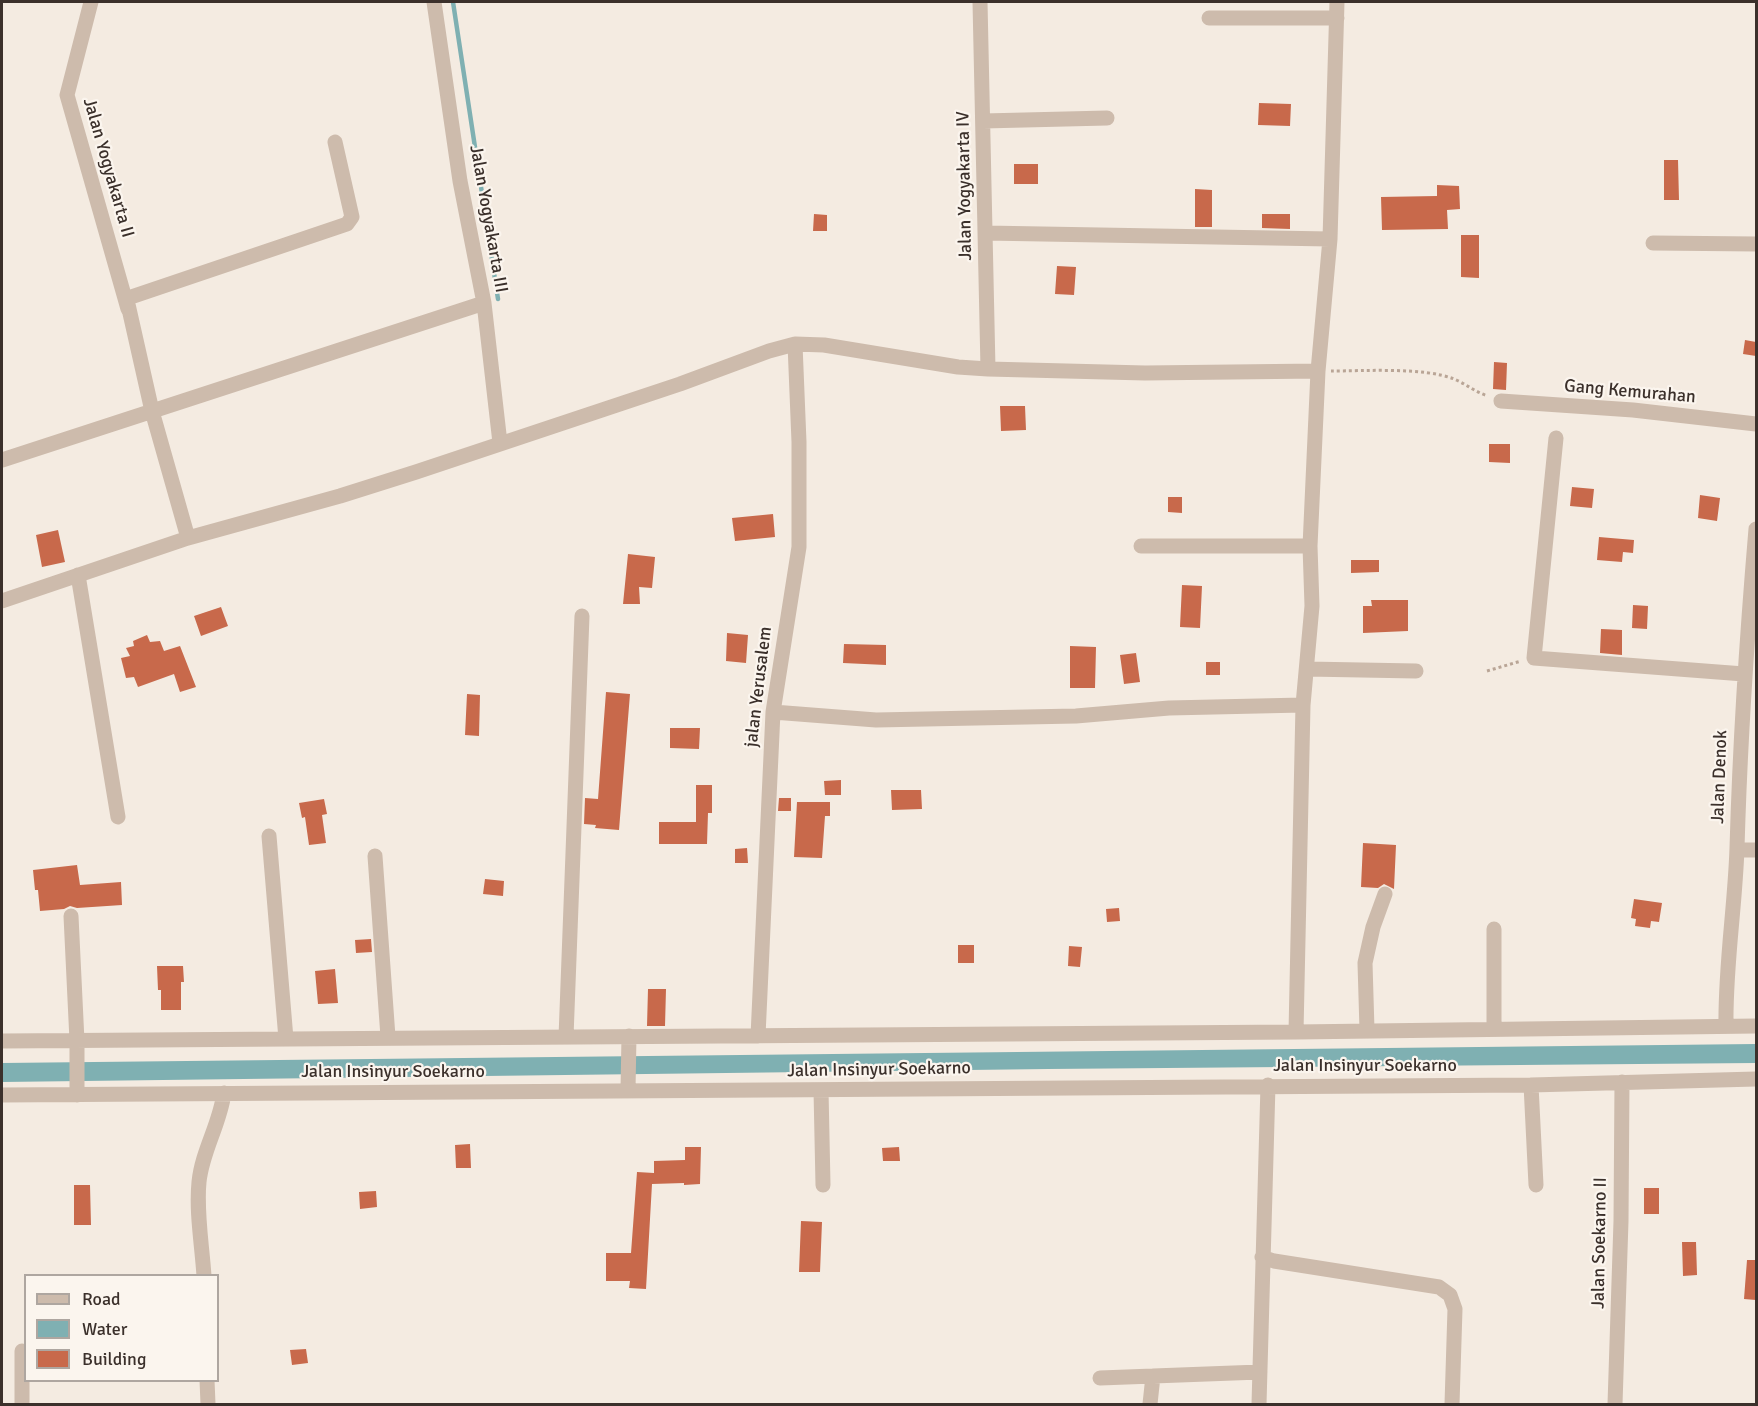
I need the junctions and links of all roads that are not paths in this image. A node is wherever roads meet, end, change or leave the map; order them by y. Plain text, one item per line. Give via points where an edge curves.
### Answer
1 (91, 2) edge
2 (434, 2) edge
3 (980, 2) edge
4 (1337, 2) edge
5 (1209, 18) dead end
6 (1337, 18) junction
7 (1107, 118) dead end
8 (983, 121) junction
9 (335, 142) dead end
10 (986, 233) junction
11 (1330, 239) junction
12 (1653, 243) dead end
13 (1756, 244) edge
14 (484, 303) junction
15 (128, 309) junction
16 (795, 344) junction
17 (988, 369) junction
18 (1318, 371) junction
19 (1501, 401) road end
20 (152, 411) junction
21 (1756, 424) edge
22 (1556, 438) dead end
23 (500, 443) junction
24 (2, 460) edge
25 (1756, 529) edge
26 (188, 538) junction
27 (1141, 546) dead end
28 (1310, 546) junction
29 (78, 575) junction
30 (2, 601) edge
31 (582, 616) dead end
32 (1307, 669) junction
33 (1416, 671) dead end
34 (1748, 681) edge
35 (1303, 705) junction
36 (773, 712) junction
37 (118, 817) dead end
38 (269, 836) dead end
39 (1737, 850) junction
40 (1756, 850) edge
41 (375, 856) dead end
42 (1384, 894) dead end
43 (71, 916) dead end
44 (1494, 929) dead end
45 (1726, 1026) junction
46 (1756, 1026) edge
47 (1494, 1029) junction
48 (1367, 1030) junction
49 (1296, 1032) junction
50 (629, 1036) junction
51 (758, 1036) junction
52 (388, 1037) junction
53 (566, 1037) junction
54 (286, 1039) junction
55 (2, 1041) edge
56 (76, 1041) junction
57 (1756, 1079) edge
58 (1622, 1082) junction
59 (1531, 1084) junction
60 (1268, 1085) junction
61 (77, 1088) junction
62 (628, 1090) junction
63 (821, 1090) junction
64 (224, 1093) junction
65 (2, 1095) edge
66 (823, 1185) dead end
67 (1536, 1185) dead end
68 (1262, 1257) junction
69 (204, 1274) edge
70 (22, 1351) dead end
71 (1260, 1372) junction
72 (1153, 1376) junction
73 (1100, 1378) dead end
74 (207, 1382) edge
75 (21, 1404) edge
76 (208, 1404) edge
77 (1150, 1404) edge
78 (1259, 1404) edge
79 (1452, 1404) edge
80 (1615, 1404) edge

1 - 15 street, Jalan Yogyakarta II via 67,95
2 - 14 street, Jalan Yogyakarta III via 462,190
3 - 8 street, Jalan Yogyakarta IV
4 - 6 street
5 - 6 street
6 - 11 street
7 - 8 street
8 - 10 street, Jalan Yogyakarta IV
9 - 15 street via 352,217 347,224 131,297 127,300
10 - 11 street
10 - 17 street, Jalan Yogyakarta IV
11 - 18 street
12 - 13 street
14 - 20 street
14 - 23 street, Jalan Yogyakarta III
15 - 20 street, Jalan Yogyakarta II
16 - 17 street
16 - 23 street
16 - 36 street, jalan Yerusalem via 799,547
17 - 18 street via 1145,373
18 - 28 street
19 - 21 street, Gang Kemurahan
20 - 24 street
20 - 26 street, Jalan Yogyakarta II
22 - 34 street via 1534,658
23 - 26 street via 340,496
25 - 34 street, Jalan Denok
26 - 29 street
27 - 28 street
28 - 32 street via 1312,606
29 - 30 street
29 - 37 street
31 - 53 street
32 - 33 street
32 - 35 street
34 - 39 street, Jalan Denok via 1737,802
35 - 36 street via 1169,708 1076,716 876,720
35 - 49 street
36 - 51 street, jalan Yerusalem
38 - 54 street
39 - 40 street
39 - 45 street, Jalan Denok via 1725,989
41 - 52 street
42 - 48 street via 1365,963
43 - 56 street
44 - 47 street
45 - 46 street, Jalan Insinyur Soekarno
45 - 47 street, Jalan Insinyur Soekarno
47 - 48 street, Jalan Insinyur Soekarno
48 - 49 street, Jalan Insinyur Soekarno
49 - 51 street, Jalan Insinyur Soekarno
50 - 51 street, Jalan Insinyur Soekarno
50 - 53 street, Jalan Insinyur Soekarno
50 - 62 street
52 - 53 street, Jalan Insinyur Soekarno
52 - 54 street, Jalan Insinyur Soekarno
54 - 56 street, Jalan Insinyur Soekarno
55 - 56 street, Jalan Insinyur Soekarno
56 - 61 street
57 - 58 street, Jalan Insinyur Soekarno
58 - 59 street, Jalan Insinyur Soekarno
58 - 80 street, Jalan Soekarno II
59 - 60 street, Jalan Insinyur Soekarno
59 - 67 street
60 - 63 street, Jalan Insinyur Soekarno
60 - 68 street
61 - 64 street, Jalan Insinyur Soekarno
61 - 65 street, Jalan Insinyur Soekarno
62 - 63 street, Jalan Insinyur Soekarno
62 - 64 street, Jalan Insinyur Soekarno
63 - 66 street
64 - 69 street via 199,1183
68 - 71 street
68 - 79 street via 1444,1289 1455,1309
70 - 75 street
71 - 72 street
71 - 78 street
72 - 73 street
72 - 77 street
74 - 76 street

